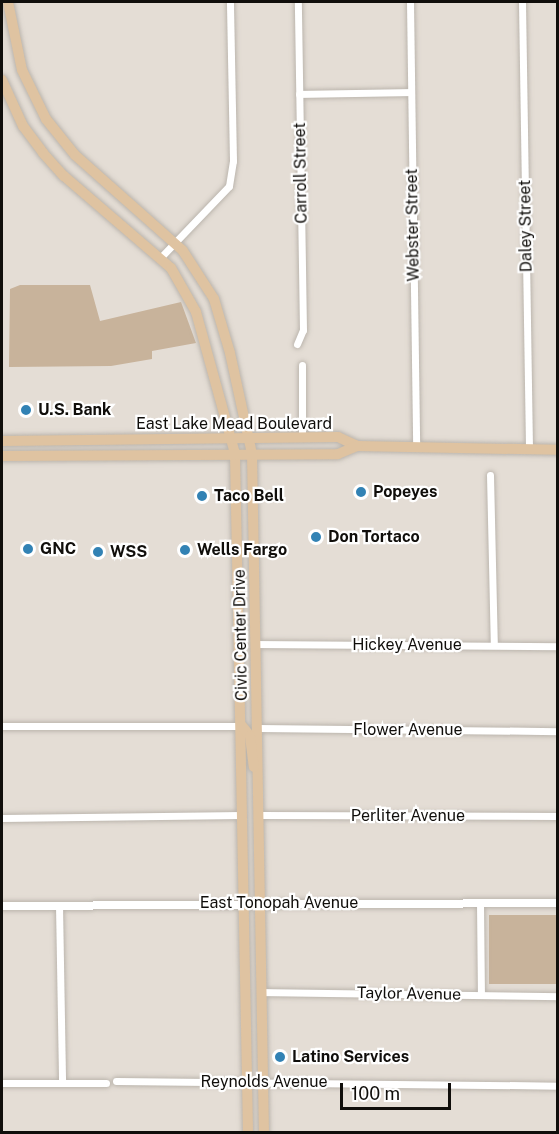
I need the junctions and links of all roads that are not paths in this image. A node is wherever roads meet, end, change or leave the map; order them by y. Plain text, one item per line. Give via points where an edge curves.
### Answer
1 (8, 2) edge
2 (230, 2) edge
3 (298, 2) edge
4 (410, 2) edge
5 (522, 2) edge
6 (2, 80) edge
7 (411, 92) junction
8 (299, 94) junction
9 (174, 241) junction
10 (160, 256) junction
11 (297, 344) dead end
12 (302, 365) dead end
13 (302, 437) junction
14 (231, 438) junction
15 (248, 438) junction
16 (3, 441) edge
17 (357, 446) junction
18 (416, 448) junction
19 (529, 450) junction
20 (558, 450) edge
21 (235, 454) junction
22 (252, 454) junction
23 (3, 456) edge
24 (490, 475) dead end
25 (256, 644) junction
26 (495, 645) junction
27 (558, 646) edge
28 (241, 682) junction
29 (2, 726) edge
30 (242, 726) junction
31 (258, 728) junction
32 (558, 731) edge
33 (259, 775) junction
34 (242, 815) junction
35 (259, 815) junction
36 (558, 816) edge
37 (2, 818) edge
38 (244, 903) junction
39 (260, 903) junction
40 (480, 903) junction
41 (558, 903) edge
42 (59, 905) junction
43 (2, 906) edge
44 (261, 992) junction
45 (481, 995) junction
46 (558, 996) edge
47 (116, 1081) dead end
48 (247, 1082) junction
49 (263, 1082) junction
50 (2, 1083) edge
51 (62, 1083) junction
52 (106, 1083) dead end
53 (558, 1086) edge
54 (248, 1132) edge
55 (264, 1132) edge

1 - 9 main road, Civic Center Drive via 22,70 46,118 75,155
2 - 9 street via 232,175 222,195
3 - 8 street, Carroll Street
4 - 7 street, Webster Street
5 - 19 street, Daley Street
6 - 10 main road, Civic Center Drive via 23,126 51,162
7 - 8 street
7 - 18 street, Webster Street
8 - 11 street, Carroll Street via 303,330
9 - 10 street
9 - 15 main road, Civic Center Drive via 203,280 222,320
10 - 14 main road, Civic Center Drive via 196,312
12 - 13 street
13 - 15 main road, East Lake Mead Boulevard
13 - 17 main road, East Lake Mead Boulevard via 338,437
14 - 15 main road, East Lake Mead Boulevard
14 - 16 main road, East Lake Mead Boulevard
14 - 21 main road, Civic Center Drive
15 - 22 main road, Civic Center Drive
16 - 23 main road
17 - 18 main road, East Lake Mead Boulevard
17 - 22 main road, East Lake Mead Boulevard via 338,454
18 - 19 main road, East Lake Mead Boulevard
19 - 20 main road, East Lake Mead Boulevard
21 - 22 main road, East Lake Mead Boulevard
21 - 23 main road, East Lake Mead Boulevard
21 - 28 main road, Civic Center Drive
22 - 25 main road, Civic Center Drive
24 - 26 street
25 - 26 street, Hickey Avenue
25 - 31 main road, Civic Center Drive
26 - 27 street, Hickey Avenue
28 - 30 main road, Civic Center Drive
28 - 31 main road via 248,718
29 - 30 street
30 - 33 main road via 250,736
30 - 34 main road, Civic Center Drive
31 - 32 street, Flower Avenue
31 - 33 main road, Civic Center Drive
33 - 35 main road, Civic Center Drive
34 - 37 street
34 - 38 main road, Civic Center Drive
35 - 36 street, Perliter Avenue
35 - 39 main road, Civic Center Drive
38 - 39 street, East Tonopah Avenue
38 - 42 street, East Tonopah Avenue
38 - 48 main road, Civic Center Drive
39 - 40 street, East Tonopah Avenue
39 - 44 main road, Civic Center Drive
40 - 41 street, East Tonopah Avenue
40 - 45 street
42 - 43 street, East Tonopah Avenue
42 - 51 street
44 - 45 street, Taylor Avenue
44 - 49 main road, Civic Center Drive
45 - 46 street, Taylor Avenue
47 - 48 street, Reynolds Avenue
48 - 49 street, Reynolds Avenue
48 - 54 main road, Civic Center Drive
49 - 53 street, Reynolds Avenue
49 - 55 main road, Civic Center Drive
50 - 51 street
51 - 52 street

